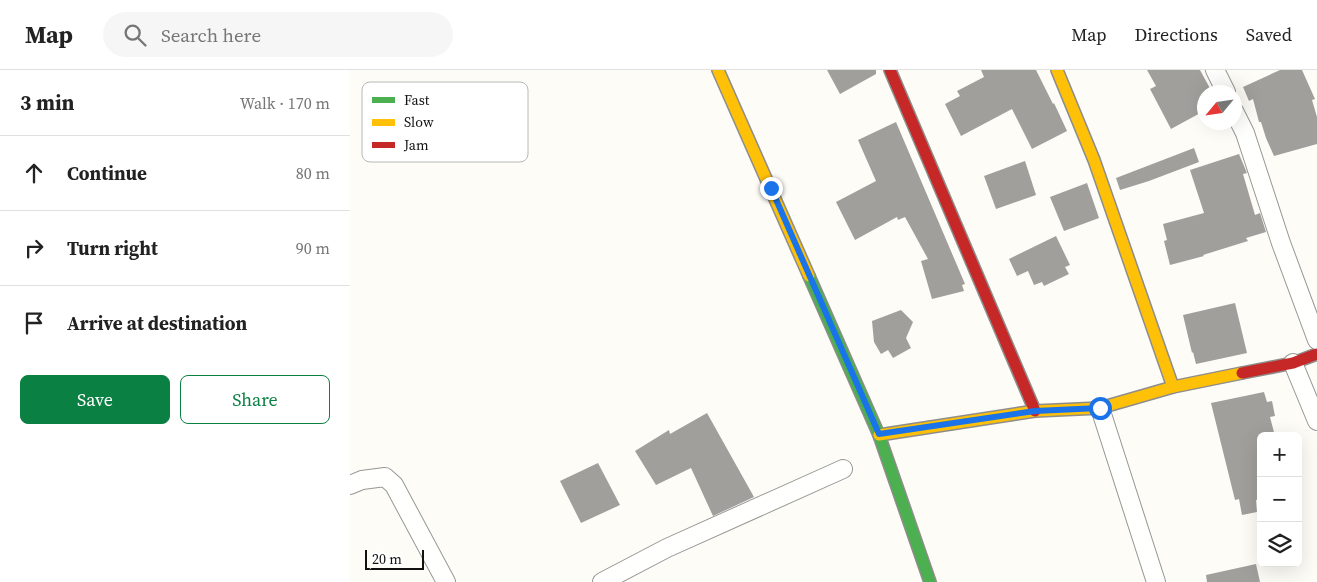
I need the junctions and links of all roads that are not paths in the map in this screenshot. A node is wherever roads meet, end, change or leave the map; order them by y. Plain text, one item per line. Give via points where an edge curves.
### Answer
1 (718, 70) edge
2 (890, 70) edge
3 (1057, 70) edge
4 (1215, 70) edge
5 (1222, 85) edge
6 (1242, 127) edge
7 (1317, 340) edge
8 (1317, 354) edge
9 (1293, 363) junction
10 (1173, 387) junction
11 (1100, 408) junction
12 (1035, 411) junction
13 (1317, 421) edge
14 (879, 434) junction
15 (843, 469) dead end
16 (350, 485) edge
17 (446, 582) edge
18 (602, 582) edge
19 (930, 582) edge
20 (1156, 582) edge

1 - 14 street
2 - 12 street
3 - 10 street via 1094,160
4 - 5 street
6 - 7 street
8 - 9 street
9 - 10 street
9 - 13 street
10 - 11 street
11 - 12 street
11 - 20 street
12 - 14 street
14 - 19 street
15 - 18 street via 667,548
16 - 17 street via 385,477 394,485

